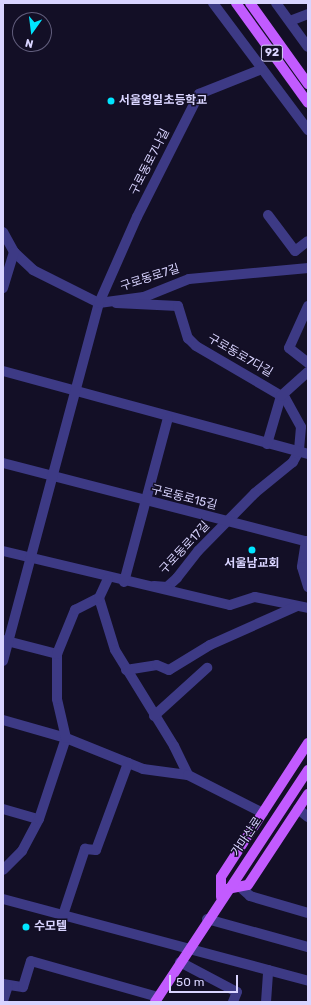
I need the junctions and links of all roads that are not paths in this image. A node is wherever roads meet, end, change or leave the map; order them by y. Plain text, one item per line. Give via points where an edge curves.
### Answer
1 (213, 3) edge
2 (236, 3) edge
3 (250, 3) edge
4 (276, 3) edge
5 (308, 14) edge
6 (290, 22) junction
7 (304, 35) edge
8 (308, 47) edge
9 (262, 69) junction
10 (308, 84) edge
11 (308, 103) edge
12 (308, 130) edge
13 (268, 215) dead end
14 (3, 232) edge
15 (308, 241) edge
16 (14, 252) junction
17 (308, 268) edge
18 (3, 287) edge
19 (99, 303) junction
20 (116, 303) junction
21 (308, 306) edge
22 (308, 363) edge
23 (3, 371) edge
24 (308, 372) edge
25 (75, 391) junction
26 (281, 396) junction
27 (168, 418) junction
28 (267, 444) junction
29 (304, 453) edge
30 (3, 463) edge
31 (53, 477) junction
32 (146, 502) junction
33 (227, 522) junction
34 (307, 542) edge
35 (3, 551) edge
36 (30, 558) junction
37 (108, 579) junction
38 (124, 582) junction
39 (154, 586) junction
40 (308, 587) edge
41 (99, 598) junction
42 (297, 606) junction
43 (308, 608) edge
44 (6, 640) edge
45 (57, 654) junction
46 (3, 661) edge
47 (207, 668) dead end
48 (126, 670) junction
49 (154, 716) junction
50 (3, 720) edge
51 (66, 738) junction
52 (308, 743) edge
53 (128, 763) junction
54 (308, 770) edge
55 (188, 775) junction
56 (308, 794) edge
57 (3, 809) edge
58 (298, 809) junction
59 (262, 813) junction
60 (308, 817) edge
61 (39, 819) junction
62 (3, 870) edge
63 (239, 886) junction
64 (227, 888) junction
65 (221, 898) junction
66 (3, 899) edge
67 (308, 913) edge
68 (63, 915) junction
69 (207, 919) junction
70 (308, 947) edge
71 (188, 949) junction
72 (180, 962) junction
73 (268, 970) junction
74 (308, 981) edge
75 (6, 985) edge
76 (157, 1000) edge
77 (3, 1001) edge
78 (233, 1002) edge
79 (266, 1002) edge

1 - 9 street
2 - 11 main road, 92
3 - 10 main road, 92
4 - 6 street
5 - 6 street
6 - 7 street
7 - 8 street
9 - 12 street
9 - 19 street, 구로동로7나길 via 199,94 137,217
13 - 15 street via 295,251
14 - 16 street, 구로동로7길
16 - 18 street
16 - 19 street, 구로동로7길 via 33,270
17 - 20 street, 구로동로7길 via 189,279
19 - 20 street, 구로동로7길
19 - 25 street, 구로동로7나길
20 - 26 street, 구로동로7다길 via 178,306 188,338 196,346
21 - 22 street via 289,348
23 - 25 street
24 - 26 street
25 - 27 street
25 - 31 street
26 - 28 street
26 - 29 street, 구로동로7다길 via 296,414 301,427
27 - 28 street
27 - 32 street
28 - 29 street
29 - 33 street, 구로동로17길 via 265,483
30 - 31 street, 구로동로15길
31 - 32 street, 구로동로15길
31 - 36 street
32 - 33 street, 구로동로15길
32 - 38 street
33 - 34 street, 구로동로15길
33 - 39 street, 구로동로17길 via 177,578 167,586
34 - 40 street via 302,566
35 - 36 street, 구로동로17길
36 - 37 street, 구로동로17길
36 - 44 street
37 - 38 street, 구로동로17길
37 - 41 street
38 - 39 street, 구로동로17길
39 - 42 street, 구로동로17길 via 230,605 254,596
41 - 45 street via 75,610
41 - 48 street via 106,628
42 - 43 street, 구로동로17길
42 - 48 street via 210,645 169,670 157,665
44 - 45 street
44 - 46 street
45 - 51 street via 57,698
47 - 49 street
48 - 49 street
49 - 55 street
50 - 51 street
51 - 53 street
51 - 61 street
52 - 59 main road
53 - 55 street via 143,770
53 - 68 street via 96,850 85,849
54 - 64 main road, 가마산로
55 - 59 street
56 - 58 main road
57 - 61 street
58 - 60 street
58 - 63 main road via 248,885
59 - 65 main road via 221,876
61 - 62 street via 22,851
63 - 64 main road
63 - 67 street via 250,896
64 - 65 main road, 가마산로
65 - 69 main road, 가마산로
66 - 68 street
68 - 71 street
69 - 70 street
69 - 71 main road, 가마산로
71 - 72 main road, 가마산로
71 - 73 street
72 - 76 main road, 가마산로
72 - 78 street via 237,992
73 - 74 street
73 - 79 street
75 - 76 street via 24,987 31,960
75 - 77 street

